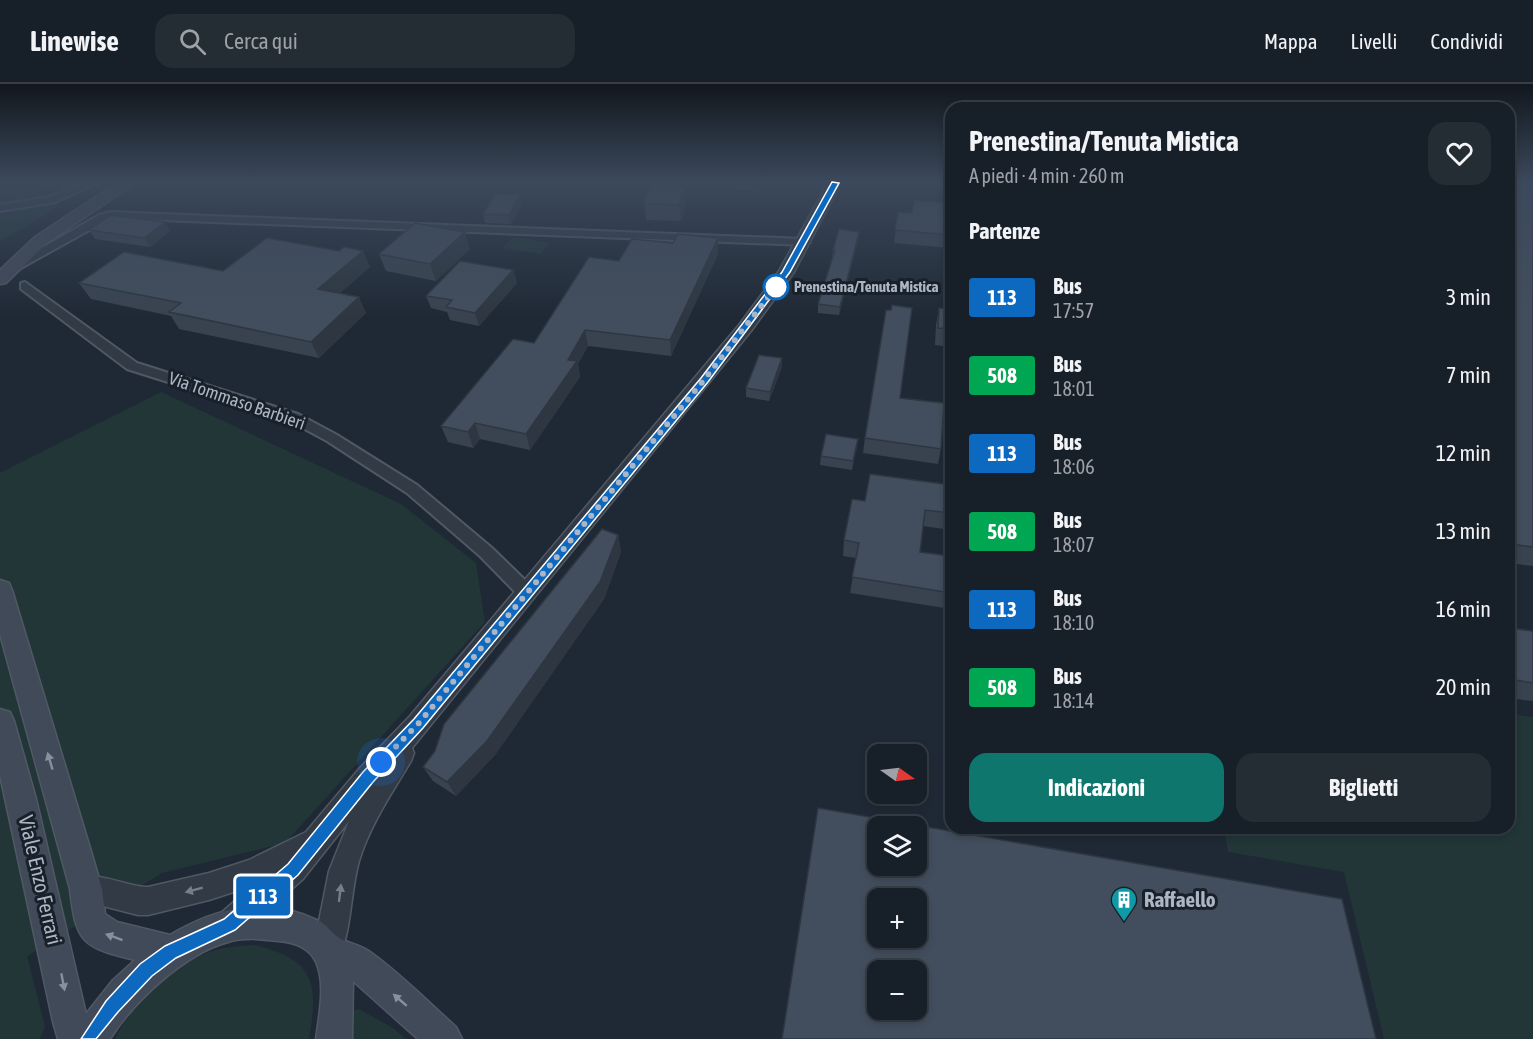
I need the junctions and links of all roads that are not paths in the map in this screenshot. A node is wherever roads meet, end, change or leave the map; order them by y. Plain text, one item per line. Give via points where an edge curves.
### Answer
1 (38, 228) edge
2 (60, 228) edge
3 (83, 228) edge
4 (445, 228) edge
5 (812, 228) edge
6 (804, 242) junction
7 (2, 270) edge
8 (25, 286) dead end
9 (0, 590) edge
10 (527, 593) junction
11 (0, 721) edge
12 (419, 723) junction
13 (322, 831) junction
14 (86, 889) junction
15 (230, 924) junction
16 (170, 952) junction
17 (329, 952) junction
18 (76, 1039) edge
19 (90, 1039) edge
20 (334, 1039) edge
21 (444, 1039) edge

1 - 7 main road
2 - 7 main road
3 - 7 street
4 - 6 street
5 - 6 street
6 - 10 street via 779,283 704,380
8 - 10 street, Via Tommaso Barbieri via 132,366 293,417 332,438 412,489
14 -> 9 main road, Viale Enzo Ferrari
10 - 12 street
11 -> 18 main road, Viale Enzo Ferrari
12 - 13 street
17 -> 12 street via 346,858
13 -> 14 street via 287,856 254,872 165,897 138,901
13 - 15 street via 293,869
16 -> 14 main road, Viale Enzo Ferrari via 109,937 97,929 87,914
15 - 16 main road
15 - 17 main road via 292,926 317,938
16 - 19 main road via 131,984
17 - 20 main road via 337,987
21 -> 17 main road via 358,963

